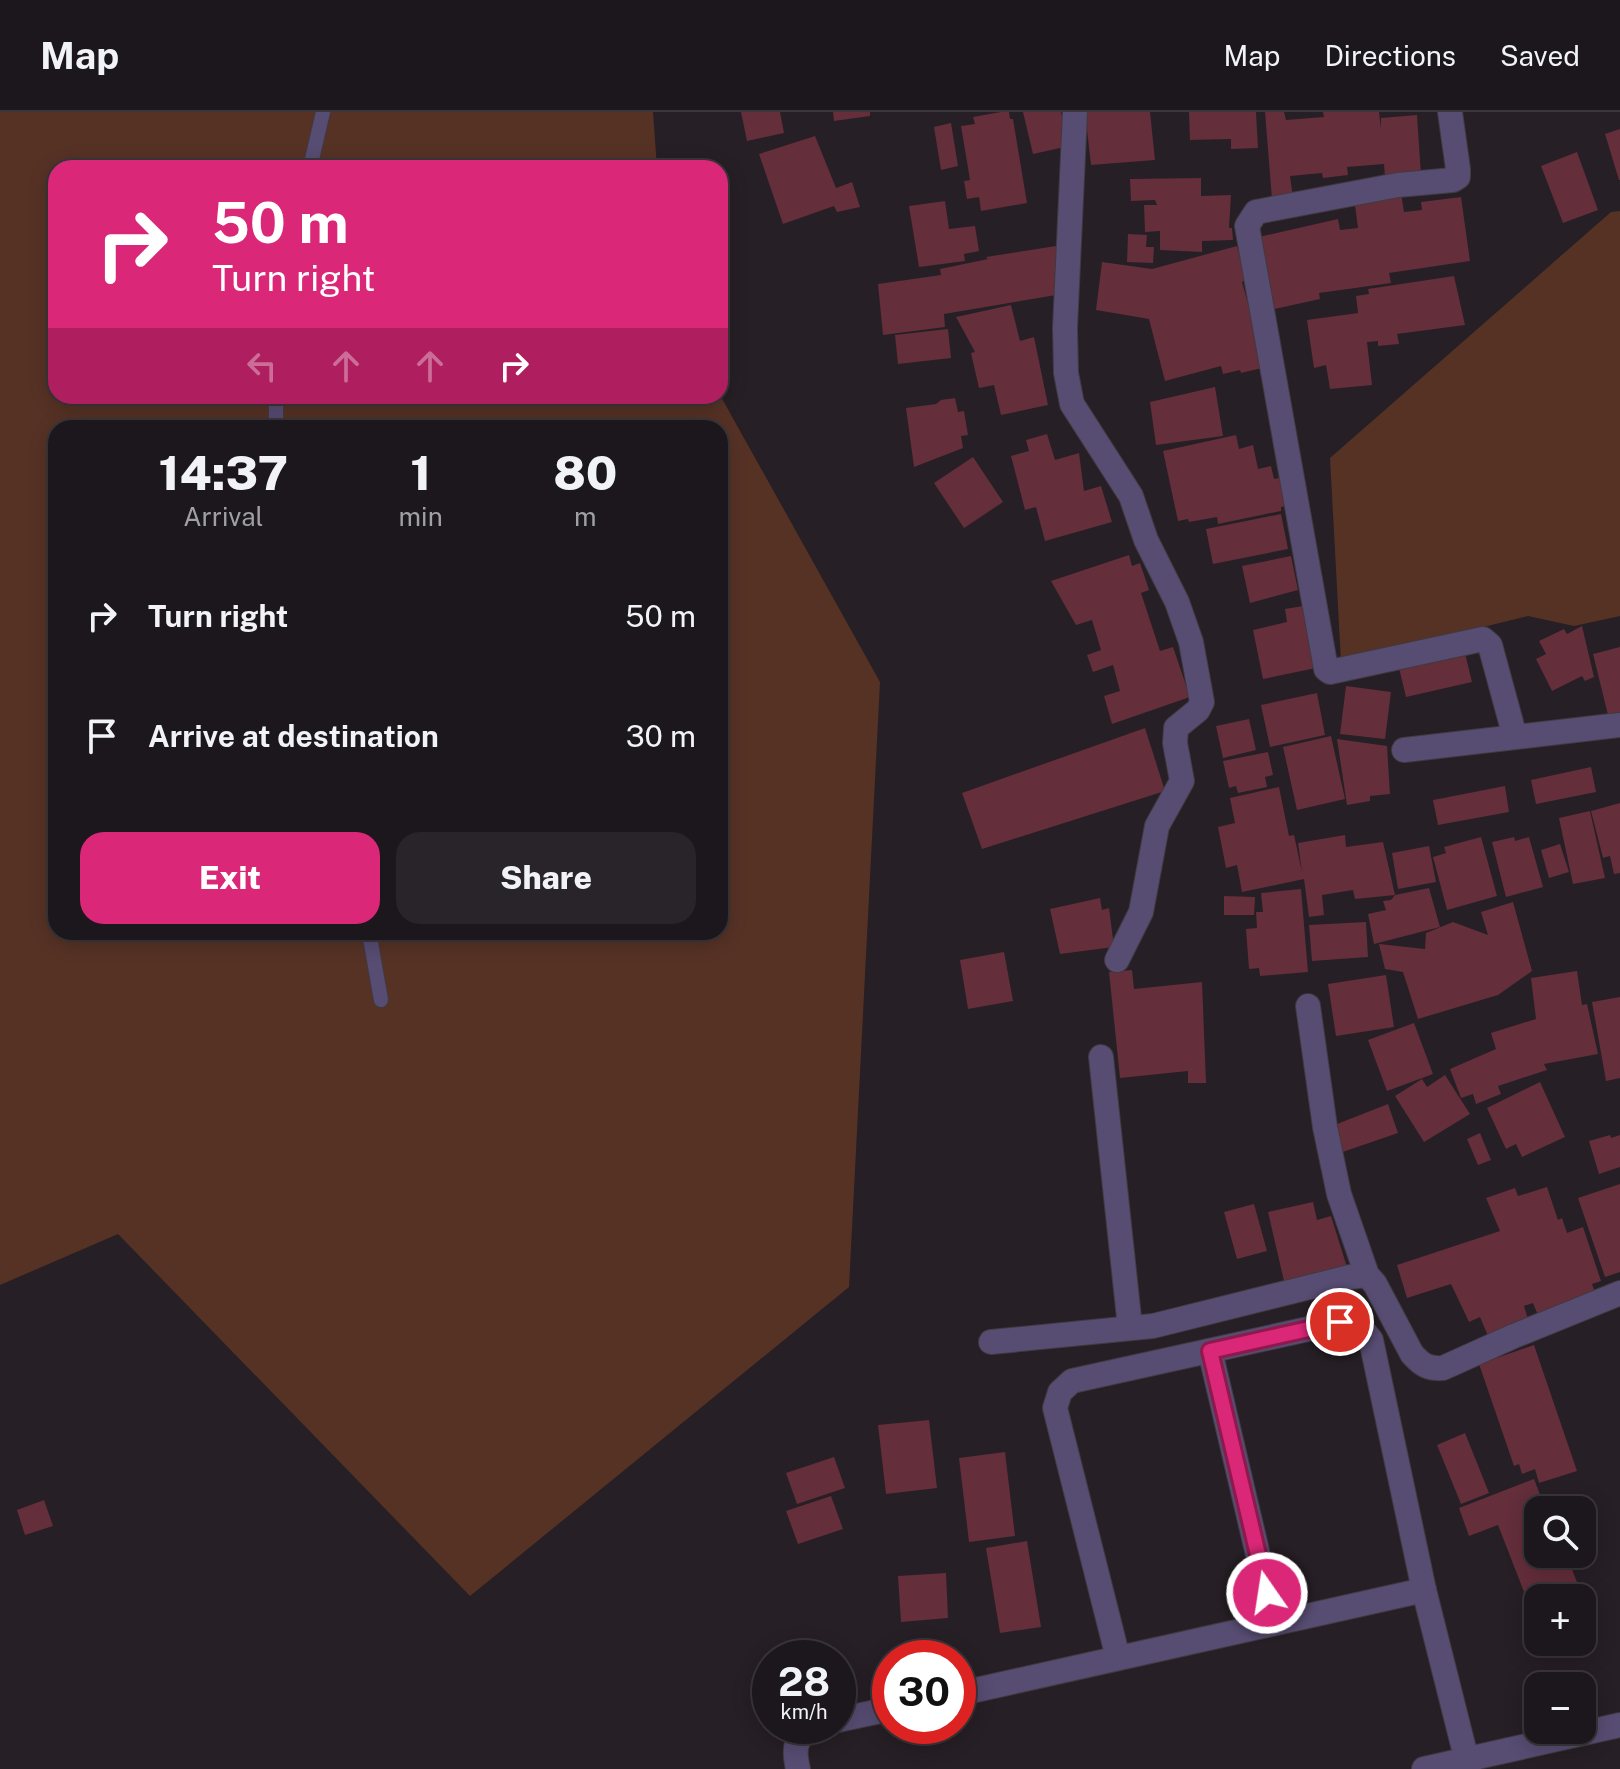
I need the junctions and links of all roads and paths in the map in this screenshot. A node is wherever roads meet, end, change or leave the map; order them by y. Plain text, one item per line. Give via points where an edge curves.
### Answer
1 (323, 112) edge
2 (1075, 112) edge
3 (1450, 112) edge
4 (312, 160) edge
5 (1620, 725) edge
6 (1515, 737) junction
7 (1404, 750) dead end
8 (370, 940) edge
9 (1117, 960) dead end
10 (381, 1000) dead end
11 (1308, 1006) dead end
12 (1101, 1057) dead end
13 (1367, 1275) junction
14 (1620, 1293) edge
15 (1130, 1327) junction
16 (991, 1342) dead end
17 (1210, 1351) junction
18 (1424, 1590) junction
19 (1274, 1623) junction
20 (1118, 1658) junction
21 (976, 1690) edge
22 (1620, 1725) edge
23 (796, 1744) edge
24 (1468, 1764) edge
25 (798, 1769) edge
26 (1424, 1769) edge

1 - 4 lane
2 - 9 street via 1065,328 1072,404 1131,496 1191,642 1202,702 1176,728 1182,781 1157,826 1141,912
3 - 6 street via 1458,169 1453,180 1256,212 1247,226 1326,669 1483,639 1490,645
5 - 6 street
6 - 7 street
8 - 10 lane
11 - 13 street via 1336,1180
12 - 15 street
13 - 14 street via 1412,1354 1431,1369
13 - 15 street via 1200,1316
15 - 16 street
17 - 18 street via 1340,1322 1357,1323 1371,1340
17 - 19 street
17 - 20 street via 1072,1381 1057,1400
18 - 19 street
18 - 24 street
19 - 20 street
20 - 21 street
22 - 24 street
23 - 25 street
24 - 26 street

